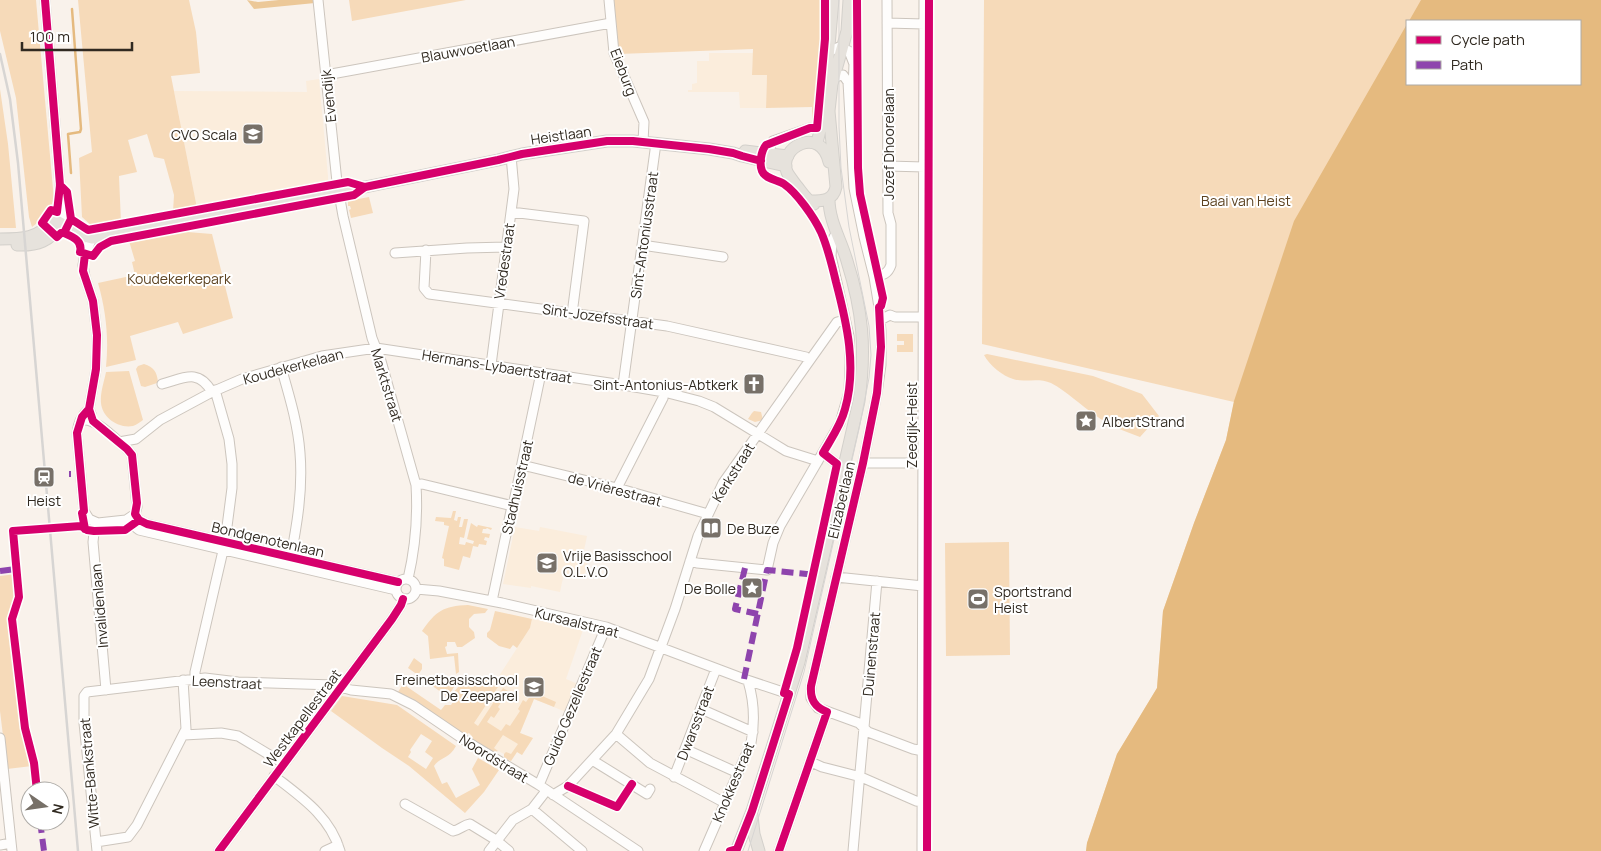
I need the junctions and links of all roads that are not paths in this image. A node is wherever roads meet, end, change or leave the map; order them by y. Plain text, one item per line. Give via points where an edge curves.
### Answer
1 (45, 0) edge
2 (318, 0) edge
3 (609, 0) edge
4 (833, 0) edge
5 (849, 0) edge
6 (887, 0) edge
7 (924, 0) edge
8 (611, 24) junction
9 (887, 24) junction
10 (924, 24) junction
11 (843, 48) junction
12 (828, 52) junction
13 (326, 75) junction
14 (835, 77) junction
15 (810, 128) dead end
16 (643, 142) junction
17 (656, 143) junction
18 (817, 143) junction
19 (852, 149) junction
20 (733, 153) junction
21 (769, 153) junction
22 (511, 156) junction
23 (787, 161) junction
24 (888, 166) junction
25 (924, 167) junction
26 (836, 173) junction
27 (339, 191) junction
28 (829, 199) junction
29 (808, 201) junction
30 (511, 212) junction
31 (830, 217) junction
32 (57, 221) junction
33 (838, 235) junction
34 (92, 238) junction
35 (0, 239) edge
36 (0, 244) edge
37 (642, 245) junction
38 (506, 247) junction
39 (426, 250) junction
40 (395, 253) dead end
41 (723, 257) dead end
42 (874, 277) junction
43 (498, 302) junction
44 (572, 314) junction
45 (924, 317) junction
46 (632, 320) junction
47 (845, 320) junction
48 (880, 320) junction
49 (376, 348) junction
50 (810, 360) junction
51 (491, 365) junction
52 (281, 367) junction
53 (541, 373) junction
54 (162, 384) dead end
55 (622, 386) junction
56 (214, 391) junction
57 (664, 392) junction
58 (89, 409) junction
59 (80, 421) junction
60 (93, 421) junction
61 (758, 434) junction
62 (136, 439) junction
63 (119, 442) junction
64 (132, 455) junction
65 (821, 457) junction
66 (863, 463) junction
67 (924, 463) junction
68 (522, 465) junction
69 (841, 474) junction
70 (416, 485) junction
71 (617, 488) junction
72 (514, 506) junction
73 (135, 514) junction
74 (708, 514) junction
75 (126, 520) junction
76 (95, 522) junction
77 (224, 546) junction
78 (290, 561) junction
79 (690, 561) junction
80 (836, 577) junction
81 (408, 579) junction
82 (877, 581) junction
83 (397, 586) junction
84 (923, 586) junction
85 (416, 589) junction
86 (403, 598) junction
87 (492, 602) junction
88 (606, 627) junction
89 (661, 648) junction
90 (716, 669) junction
91 (195, 678) junction
92 (183, 680) junction
93 (748, 681) junction
94 (342, 686) junction
95 (106, 690) junction
96 (789, 694) junction
97 (84, 696) joint
98 (701, 709) junction
99 (827, 712) junction
100 (864, 727) junction
101 (753, 732) junction
102 (616, 734) junction
103 (184, 735) junction
104 (0, 738) edge
105 (685, 749) junction
106 (923, 751) junction
107 (592, 760) junction
108 (811, 762) junction
109 (2, 763) edge
110 (283, 763) junction
111 (738, 773) junction
112 (274, 776) junction
113 (674, 777) junction
114 (860, 777) junction
115 (650, 790) dead end
116 (546, 791) junction
117 (725, 802) junction
118 (923, 802) junction
119 (405, 804) dead end
120 (532, 809) junction
121 (752, 811) junction
122 (496, 840) junction
123 (0, 845) edge
124 (96, 846) edge
125 (12, 847) edge
126 (339, 848) edge
127 (736, 850) edge
128 (219, 851) edge
129 (325, 851) edge
130 (489, 851) edge
131 (509, 851) edge
132 (582, 851) edge
133 (638, 851) edge
134 (704, 851) edge
135 (759, 851) edge
136 (779, 851) edge
137 (853, 851) edge
138 (922, 851) edge

1 - 32 street via 64,206
2 - 13 street, Evendijk
3 - 8 street, Eieburg
4 - 12 main road
5 - 11 main road
6 - 9 street, Jozef Dhoorelaan
7 - 10 street, Zeedijk-Heist
8 - 13 street, Blauwvoetlaan
8 - 16 street, Eieburg via 616,61 644,122
9 - 10 street
9 - 24 street, Jozef Dhoorelaan
10 - 25 street, Zeedijk-Heist
11 - 12 street
11 - 14 main road
11 - 19 street, Elizabetlaan via 852,55 854,64
12 - 18 main road
13 - 27 street, Evendijk
14 - 19 street, Elizabetlaan via 843,75 848,82
14 - 26 main road via 829,110
15 - 21 street via 773,141
16 - 17 main road, Heistlaan
16 - 22 main road, Heistlaan via 607,141
17 - 20 main road, Heistlaan
17 - 37 street, Sint-Antoniusstraat
18 - 23 main road via 798,145
18 - 26 main road via 827,152 830,169
19 - 42 street, Elizabetlaan via 857,206
20 - 21 main road, Heistlaan
20 - 23 main road, Heistlaan
21 - 23 main road, Heistlaan
22 - 27 main road, Heistlaan
22 - 30 street, Vredestraat via 514,176
23 - 29 main road via 787,172
24 - 25 street
24 - 42 street, Jozef Dhoorelaan via 891,265 884,275
25 - 45 street, Zeedijk-Heist
26 - 28 main road via 835,192
27 - 34 main road, Heistlaan
27 - 49 street, Marktstraat
28 - 29 main road
28 - 31 main road
29 - 31 main road via 822,208
30 - 38 street, Vredestraat
30 - 44 street via 584,222
31 - 33 main road
32 - 34 main road
32 - 35 main road via 33,236
32 - 36 main road via 51,237 41,243
33 - 47 street via 832,242 830,256
33 - 69 main road via 860,310 864,343 859,401
34 - 58 street via 83,265 93,301 97,335 96,369
37 - 41 street
37 - 46 street, Sint-Antoniusstraat
38 - 39 street
38 - 43 street, Vredestraat
39 - 40 street
39 - 43 street, Sint-Jozefsstraat via 424,288 429,294
42 - 48 street, Elizabetlaan
43 - 44 street, Sint-Jozefsstraat
43 - 51 street, Vredestraat
44 - 46 street, Sint-Jozefsstraat
45 - 48 street via 890,315
45 - 67 street, Zeedijk-Heist
46 - 50 street, Sint-Jozefsstraat
46 - 55 street, Sint-Antoniusstraat
47 - 50 street, Kerkstraat via 838,322
47 - 65 street via 850,363 849,392 840,423
48 - 66 street, Elizabetlaan via 879,379
49 - 51 street, Hermans-Lybaertstraat
49 - 52 street, Koudekerkelaan via 322,356
49 - 70 street, Marktstraat
50 - 61 street, Kerkstraat
51 - 53 street, Hermans-Lybaertstraat
52 - 56 street, Koudekerkelaan
52 - 78 street via 294,416 300,459 300,498
53 - 55 street, Hermans-Lybaertstraat
53 - 68 street, Stadhuisstraat
54 - 56 street via 186,377 197,378 204,380
55 - 57 street, Hermans-Lybaertstraat
56 - 62 street, Koudekerkelaan via 160,420
56 - 77 street via 227,427 232,464
57 - 61 street, Hermans-Lybaertstraat via 699,400
57 - 71 street
58 - 59 street
58 - 60 street
59 - 60 street
59 - 76 street via 77,433 84,510 86,517
60 - 63 street
61 - 65 street, Hermans-Lybaertstraat via 786,450
61 - 74 street, Kerkstraat via 724,483
62 - 63 street, Koudekerkelaan
62 - 64 street
63 - 64 street
64 - 73 street via 137,503
65 - 69 street via 837,464
65 - 79 street via 780,526 768,570
66 - 67 street
66 - 80 street, Elizabetlaan
67 - 84 street, Zeedijk-Heist
68 - 71 street, de Vrièrestraat
68 - 72 street, Stadhuisstraat
69 - 96 main road via 803,649
70 - 72 street
70 - 81 street, Marktstraat via 417,505
71 - 74 street, de Vrièrestraat
72 - 87 street, Stadhuisstraat
73 - 75 street
73 - 77 street, Bondgenotenlaan via 147,524
74 - 79 street, Kerkstraat
75 - 76 street
75 - 77 street, Bondgenotenlaan via 139,530
76 - 95 street, Invalidenlaan via 93,542
77 - 78 street, Bondgenotenlaan
77 - 91 street
78 - 83 street, Bondgenotenlaan
79 - 89 street, Kerkstraat
80 - 82 street
80 - 99 street, Elizabetlaan via 811,686 811,698 816,706
81 - 83 street
81 - 85 street
82 - 84 street
82 - 100 street, Duinenstraat
83 - 86 street via 399,597
84 - 106 street, Zeedijk-Heist
85 - 86 street via 412,597
85 - 87 street, Kursaalstraat
86 - 94 street, Westkapellestraat via 392,619
87 - 88 street, Kursaalstraat
88 - 89 street, Kursaalstraat
88 - 116 street, Guido Gezellestraat
89 - 90 street, Kursaalstraat
89 - 102 street, Kerkstraat via 649,679
90 - 93 street, Kursaalstraat
90 - 98 street, Dwarsstraat
91 - 92 street, Leenstraat
91 - 94 street, Leenstraat
92 - 95 street, Leenstraat
92 - 103 street
93 - 96 street, Kursaalstraat
93 - 101 street, Knokkestraat
94 - 110 street, Westkapellestraat
94 - 116 street, Noordstraat via 391,694
95 - 97 street, Leenstraat via 87,692
96 - 121 main road
97 - 124 street, Witte-Bankstraat
98 - 101 street
98 - 105 street, Dwarsstraat
99 - 100 street
99 - 108 street
100 - 106 street via 868,732
100 - 114 street, Duinenstraat
101 - 111 street, Knokkestraat
102 - 107 street, Kerkstraat
102 - 113 street via 650,763
103 - 110 street via 221,733 238,736
103 - 124 street via 133,832 128,837
104 - 109 street
105 - 111 street
105 - 113 street, Dwarsstraat
106 - 118 street, Zeedijk-Heist
107 - 115 street via 647,794
107 - 116 street, Kerkstraat via 568,786
108 - 114 street
108 - 136 street
109 - 125 street
110 - 112 street, Westkapellestraat
111 - 117 street, Knokkestraat
112 - 126 street via 309,802 329,828
112 - 128 street, Westkapellestraat
113 - 117 street
114 - 118 street
114 - 137 street, Duinenstraat
116 - 120 street
116 - 133 street, Noordstraat
117 - 134 street, Knokkestraat
118 - 138 street, Zeedijk-Heist
119 - 122 street via 453,831 470,824
120 - 122 street via 513,820
120 - 132 street
121 - 127 main road
121 - 135 main road
122 - 130 street
122 - 131 street
123 - 125 street
126 - 129 street

